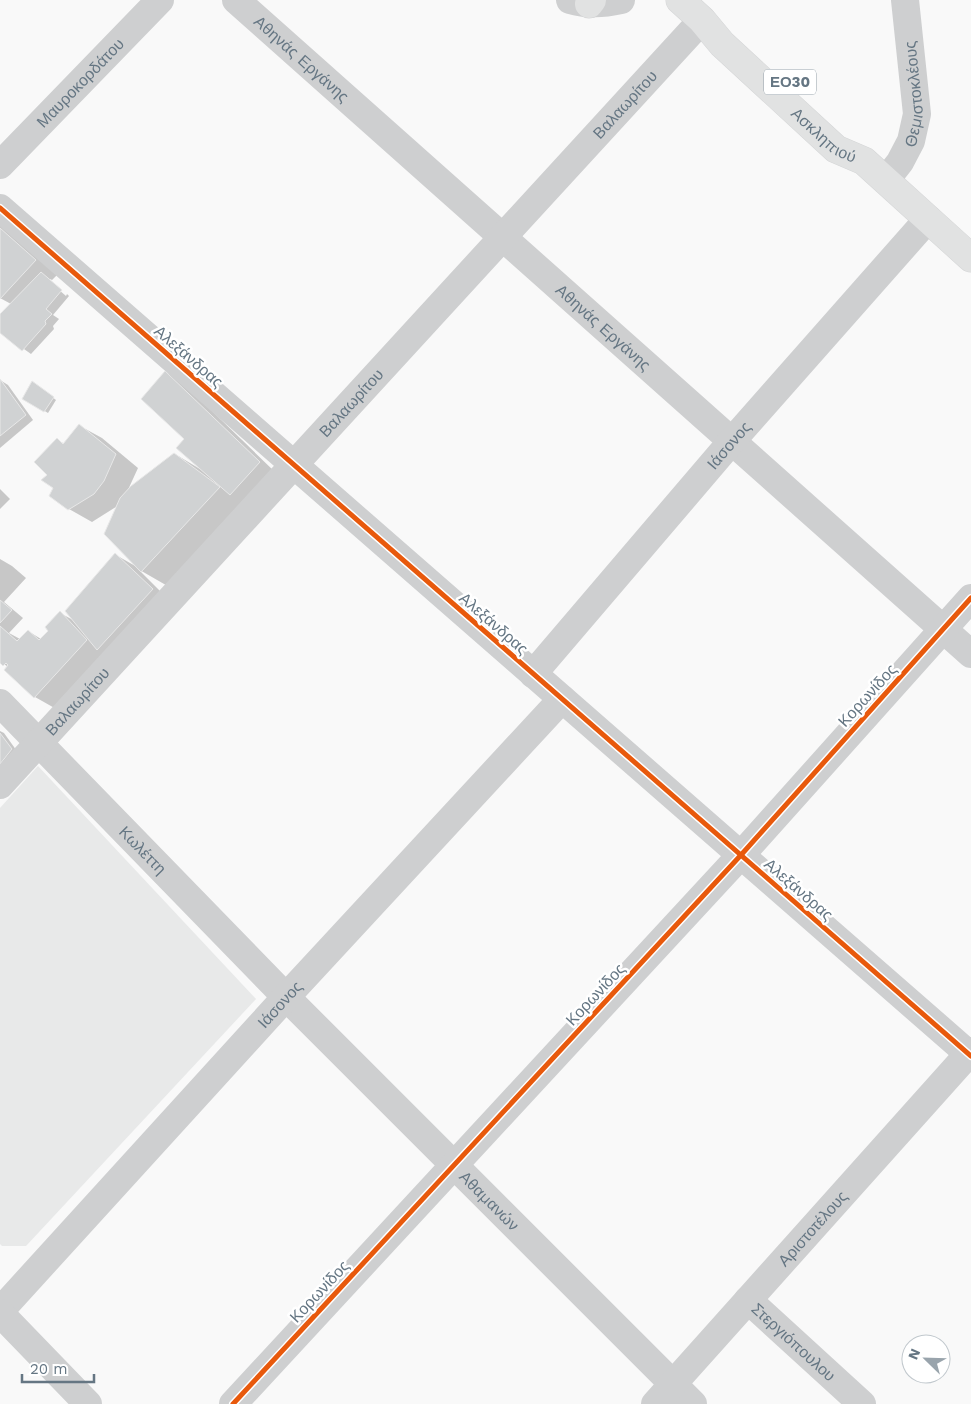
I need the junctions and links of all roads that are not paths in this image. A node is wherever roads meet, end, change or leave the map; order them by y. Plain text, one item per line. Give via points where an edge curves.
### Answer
1 (160, 0) edge
2 (236, 0) edge
3 (621, 0) edge
4 (680, 0) edge
5 (905, 0) edge
6 (584, 1) edge
7 (702, 20) junction
8 (0, 165) edge
9 (886, 180) junction
10 (0, 208) edge
11 (928, 219) junction
12 (501, 238) junction
13 (971, 258) edge
14 (731, 442) junction
15 (294, 464) junction
16 (971, 598) edge
17 (942, 629) junction
18 (971, 654) edge
19 (533, 674) junction
20 (562, 699) junction
21 (0, 704) edge
22 (39, 742) junction
23 (0, 785) edge
24 (741, 855) junction
25 (286, 997) junction
26 (970, 1054) edge
27 (453, 1164) junction
28 (748, 1300) junction
29 (0, 1312) edge
30 (673, 1384) junction
31 (88, 1404) edge
32 (232, 1404) edge
33 (655, 1404) edge
34 (693, 1404) edge
35 (862, 1404) edge

1 - 8 street, Μαυροκορδάτου
2 - 12 street, Αθηνάς Εργάνης
3 - 6 street via 601,4
4 - 7 main road, Ασκληπιού / ΕΟ30
5 - 9 street, Θεμιστοκλέους via 917,114 911,141
7 - 9 main road, Ασκληπιού / ΕΟ30 via 722,44 836,149 864,161
7 - 12 street, Βαλαωρίτου
9 - 11 main road, Ασκληπιού / ΕΟ30
10 - 15 street, Αλεξάνδρας
11 - 13 main road, Ασκληπιού / ΕΟ30
11 - 14 street, Ιάσονος
12 - 14 street, Αθηνάς Εργάνης
12 - 15 street, Βαλαωρίτου
14 - 17 street, Αθηνάς Εργάνης
14 - 19 street, Ιάσονος
15 - 19 street, Αλεξάνδρας
15 - 22 street, Βαλαωρίτου
16 - 17 street, Κορωνίδος
17 - 18 street, Αθηνάς Εργάνης
17 - 24 street, Κορωνίδος
19 - 20 street, Αλεξάνδρας
20 - 24 street, Αλεξάνδρας
20 - 25 street, Ιάσονος
21 - 22 street, Κωλέττη
22 - 23 street, Βαλαωρίτου
22 - 25 street, Κωλέττη
24 - 26 street, Αλεξάνδρας
24 - 27 street, Κορωνίδος
25 - 27 street, Αθαμανών
25 - 29 street, Ιάσονος
26 - 28 street, Αριστοτέλους
27 - 30 street, Αθαμανών
27 - 32 street, Κορωνίδος
28 - 30 street, Αριστοτέλους
28 - 35 street, Στεργιόπουλου
29 - 31 street
30 - 33 street, Αριστοτέλους
30 - 34 street, Αθαμανών

